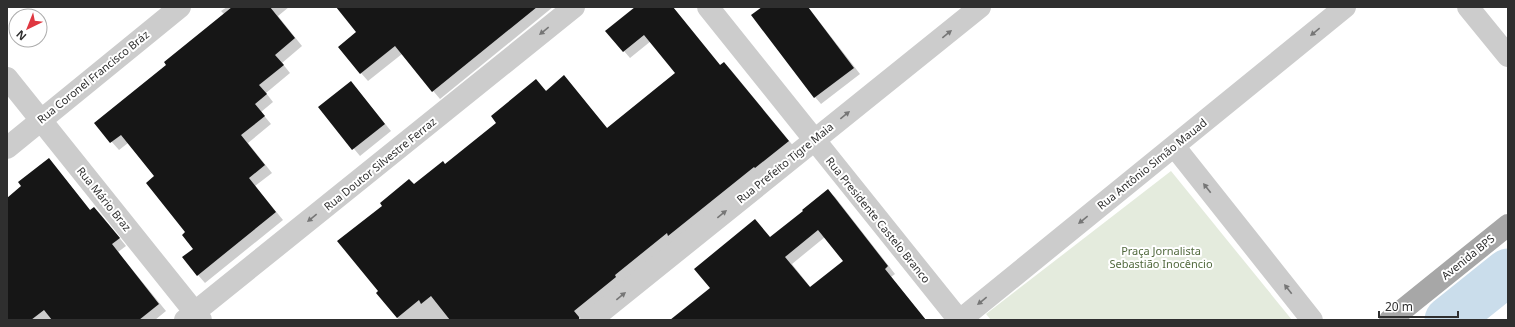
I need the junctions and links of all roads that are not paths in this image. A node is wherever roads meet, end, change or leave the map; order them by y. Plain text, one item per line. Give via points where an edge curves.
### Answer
1 (180, 7) edge
2 (574, 7) edge
3 (708, 7) edge
4 (980, 7) edge
5 (1345, 7) edge
6 (1468, 7) edge
7 (1508, 56) edge
8 (7, 78) edge
9 (41, 120) junction
10 (814, 140) junction
11 (1174, 146) junction
12 (7, 148) edge
13 (1508, 225) edge
14 (194, 318) edge
15 (590, 320) edge
16 (959, 320) edge
17 (1312, 320) edge
18 (1390, 320) edge

1 - 9 street, Rua Coronel Francisco Bráz
2 -> 14 street, Rua Doutor Silvestre Ferraz
3 - 10 street, Rua Presidente Castelo Branco
10 -> 4 street, Rua Prefeito Tigre Maia
5 -> 11 street, Rua Antônio Simão Mauad
6 - 7 street
8 - 9 street, Rua Mário Braz
9 - 12 street, Rua Coronel Francisco Bráz
9 - 14 street, Rua Mário Braz
15 -> 10 street, Rua Prefeito Tigre Maia
10 - 16 street, Rua Presidente Castelo Branco
11 -> 16 street, Rua Antônio Simão Mauad
17 -> 11 street
13 - 18 main road, Avenida BPS

